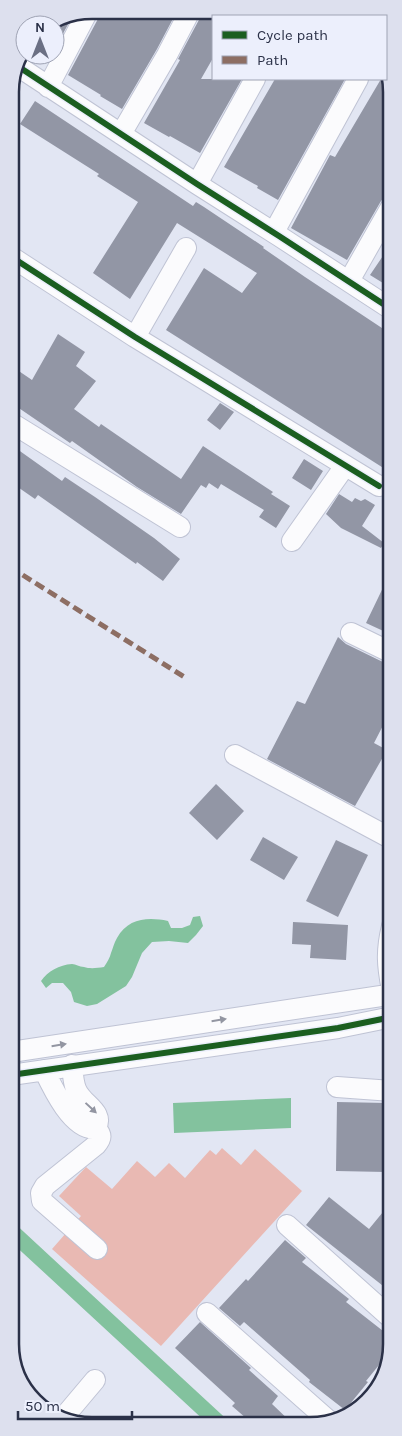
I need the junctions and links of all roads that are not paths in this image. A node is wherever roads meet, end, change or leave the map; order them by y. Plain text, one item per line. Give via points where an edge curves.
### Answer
1 (84, 19) edge
2 (186, 19) edge
3 (22, 69) edge
4 (253, 80) edge
5 (357, 80) edge
6 (48, 87) junction
7 (122, 134) junction
8 (197, 184) junction
9 (383, 222) edge
10 (274, 232) junction
11 (186, 248) dead end
12 (19, 262) edge
13 (350, 281) junction
14 (383, 303) edge
15 (136, 338) junction
16 (19, 428) edge
17 (345, 466) junction
18 (379, 486) dead end
19 (180, 527) dead end
20 (292, 541) dead end
21 (351, 633) dead end
22 (383, 649) edge
23 (235, 755) dead end
24 (383, 834) edge
25 (383, 996) edge
26 (383, 1019) edge
27 (19, 1051) edge
28 (72, 1065) junction
29 (44, 1070) junction
30 (19, 1074) edge
31 (337, 1087) dead end
32 (383, 1090) edge
33 (96, 1128) junction
34 (287, 1225) dead end
35 (97, 1249) dead end
36 (383, 1311) edge
37 (207, 1313) dead end
38 (95, 1380) dead end
39 (67, 1413) edge
40 (324, 1416) edge

1 - 6 street
2 - 7 street
3 - 6 street
4 - 8 street
5 - 10 street
6 - 7 street
7 - 8 street
8 - 10 street
9 - 13 street
10 - 13 street
11 - 15 street
12 - 15 street
13 - 14 street
15 - 17 street
16 - 19 street
17 - 18 street
17 - 20 street
21 - 22 street
23 - 24 street
27 -> 25 street
26 - 28 street via 293,1035
28 - 29 street
28 -> 33 street via 74,1087 98,1114
29 - 30 street
29 - 33 street via 70,1113 86,1128
31 - 32 street
33 - 35 street via 102,1137 96,1145 45,1186 41,1193 42,1201
34 - 36 street
37 - 40 street
38 - 39 street

